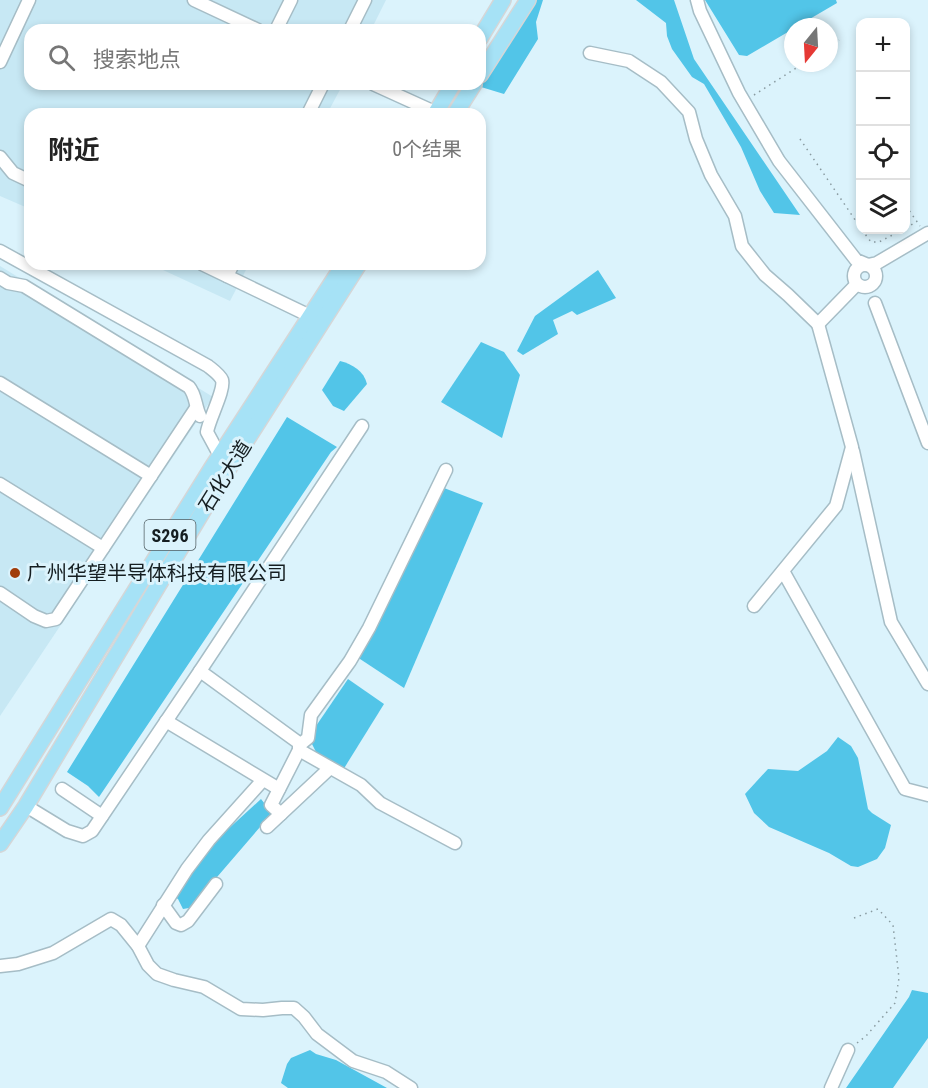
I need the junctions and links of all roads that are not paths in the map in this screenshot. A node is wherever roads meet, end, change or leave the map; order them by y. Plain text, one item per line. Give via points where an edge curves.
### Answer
1 (29, 0) edge
2 (194, 0) edge
3 (291, 0) edge
4 (365, 0) edge
5 (503, 0) edge
6 (528, 0) edge
7 (697, 0) edge
8 (245, 24) edge
9 (279, 24) edge
10 (353, 24) edge
11 (486, 28) edge
12 (590, 53) dead end
13 (0, 62) edge
14 (486, 66) edge
15 (320, 90) edge
16 (386, 90) edge
17 (450, 90) edge
18 (470, 90) edge
19 (311, 108) edge
20 (423, 108) edge
21 (439, 108) edge
22 (459, 108) edge
23 (0, 157) edge
24 (24, 178) edge
25 (927, 233) edge
26 (0, 250) edge
27 (850, 254) junction
28 (884, 260) junction
29 (24, 263) edge
30 (868, 265) junction
31 (36, 270) edge
32 (214, 270) edge
33 (230, 270) edge
34 (340, 270) edge
35 (355, 270) edge
36 (227, 276) junction
37 (876, 279) junction
38 (857, 281) junction
39 (2, 283) edge
40 (875, 303) junction
41 (310, 316) junction
42 (818, 324) junction
43 (0, 383) edge
44 (196, 408) junction
45 (362, 426) dead end
46 (207, 428) junction
47 (928, 443) edge
48 (852, 447) junction
49 (226, 460) junction
50 (446, 470) dead end
51 (151, 476) junction
52 (0, 484) edge
53 (103, 548) junction
54 (783, 571) junction
55 (0, 593) edge
56 (754, 606) dead end
57 (200, 671) junction
58 (928, 684) edge
59 (166, 721) junction
60 (299, 746) junction
61 (330, 768) junction
62 (263, 780) junction
63 (62, 789) dead end
64 (279, 789) junction
65 (928, 795) edge
66 (26, 806) junction
67 (0, 808) edge
68 (281, 814) junction
69 (102, 816) junction
70 (267, 827) dead end
71 (455, 843) dead end
72 (0, 844) edge
73 (216, 884) dead end
74 (163, 905) junction
75 (138, 946) junction
76 (0, 966) edge
77 (848, 1050) road end
78 (411, 1088) edge
79 (831, 1088) edge

1 - 13 street
2 - 8 street
3 - 9 street
4 - 10 street
5 - 11 main road
6 - 14 main road
7 - 27 street via 739,93 779,161
12 - 42 street via 629,61 661,82 689,112 711,175 735,216 742,246 765,275
15 - 19 street
16 - 20 street
17 - 21 main road
18 - 22 main road
23 - 24 street via 13,173
25 - 28 street
26 - 29 street
27 - 30 street
27 - 38 street
28 - 30 street
28 - 37 street
30 - 37 street via 874,269
30 - 38 street via 857,267
31 - 46 street via 219,375 221,392
32 - 36 street
33 - 36 street
34 - 41 main road, 石化大道 / S296
35 - 49 main road, 石化大道 / S296
36 - 41 street
37 - 38 street via 863,287
37 - 40 street
38 - 40 street
38 - 42 street
39 - 44 street via 24,285 189,387 194,392
40 - 47 street
41 - 49 main road, 石化大道 / S296
42 - 48 street
43 - 51 street
44 - 46 street
44 - 51 street
45 - 57 street
46 - 49 street
48 - 54 street via 836,506
48 - 58 street via 891,622
49 - 66 main road, 石化大道 / S296
49 - 67 main road, 石化大道 / S296
50 - 60 street via 369,628 311,715 308,738
51 - 53 street
52 - 53 street
53 - 55 street via 56,619 46,621 34,616
54 - 56 street
54 - 65 street via 905,789
57 - 59 street
57 - 60 street
59 - 62 street
59 - 69 street
60 - 61 street
60 - 64 street
61 - 68 street
61 - 71 street via 361,785 380,803
62 - 64 street
62 - 74 street via 209,840
63 - 69 street
64 - 68 street via 271,805
66 - 69 street via 67,831 83,836 92,831
66 - 72 main road, 石化大道 / S296
68 - 70 street
73 - 74 street via 181,925
74 - 75 street
75 - 76 street via 111,918 53,953
75 - 78 street via 157,974 204,987 241,1009 294,1008 316,1034 353,1060 386,1072
77 - 79 street

